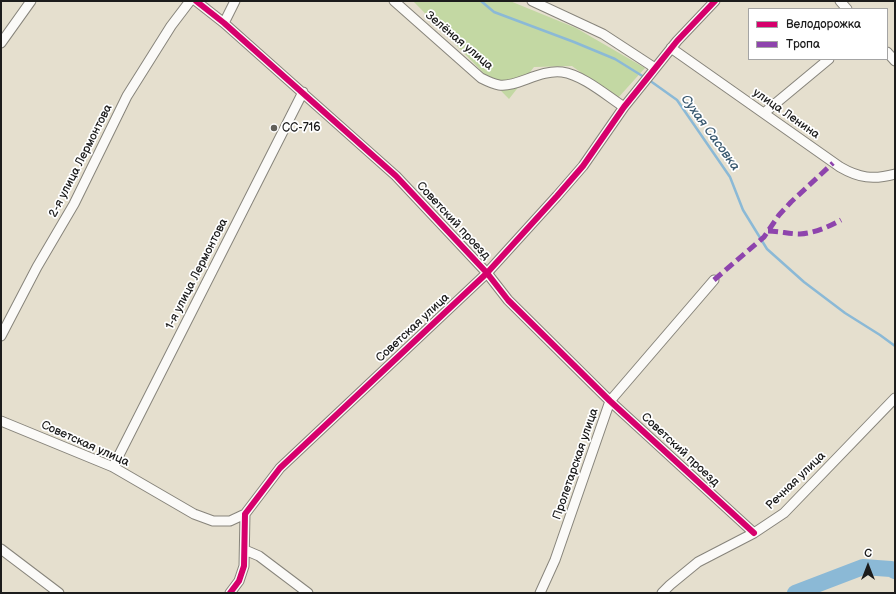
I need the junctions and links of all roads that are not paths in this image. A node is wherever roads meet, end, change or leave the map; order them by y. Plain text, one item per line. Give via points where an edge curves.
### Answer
1 (31, 1) edge
2 (190, 1) edge
3 (196, 1) edge
4 (235, 1) edge
5 (394, 1) edge
6 (532, 1) edge
7 (715, 1) edge
8 (224, 23) junction
9 (1, 43) edge
10 (671, 48) junction
11 (888, 53) edge
12 (828, 60) edge
13 (895, 61) edge
14 (654, 69) junction
15 (302, 92) junction
16 (624, 107) junction
17 (764, 113) junction
18 (895, 174) edge
19 (487, 273) junction
20 (714, 280) dead end
21 (1, 336) edge
22 (895, 398) edge
23 (610, 401) junction
24 (1, 421) edge
25 (113, 467) junction
26 (245, 514) junction
27 (754, 533) junction
28 (1, 549) edge
29 (245, 550) junction
30 (59, 593) edge
31 (230, 593) edge
32 (308, 593) edge
33 (540, 593) edge
34 (662, 593) edge

1 - 9 street
2 - 21 street, 2-я улица Лермонтова via 171,26 127,96 74,204
3 - 8 street, Советский проезд
4 - 8 street
5 - 16 street, Зелёная улица via 482,78 490,82 508,84 546,72 563,72 590,84
6 - 14 street via 604,34
7 - 10 street
8 - 15 street, Советский проезд
10 - 14 street
10 - 17 street, улица Ленина
11 - 13 street
12 - 17 street
14 - 16 street, Советская улица
15 - 19 street, Советский проезд via 396,176
15 - 25 street, 1-я улица Лермонтова
16 - 19 street, Советская улица via 583,166
17 - 18 street, улица Ленина via 848,172 867,178
19 - 23 street, Советский проезд via 508,300
19 - 26 street, Советская улица via 280,468
20 - 23 street, Пролетарская улица
22 - 27 street, Речная улица via 784,513
23 - 27 street, Советский проезд
23 - 33 street, Пролетарская улица via 555,560
24 - 25 street, Советская улица
25 - 26 street, Советская улица via 194,514 212,521 230,521
26 - 29 street
27 - 34 street, Речная улица via 698,562
28 - 30 street
29 - 31 street via 242,573
29 - 32 street via 259,556

